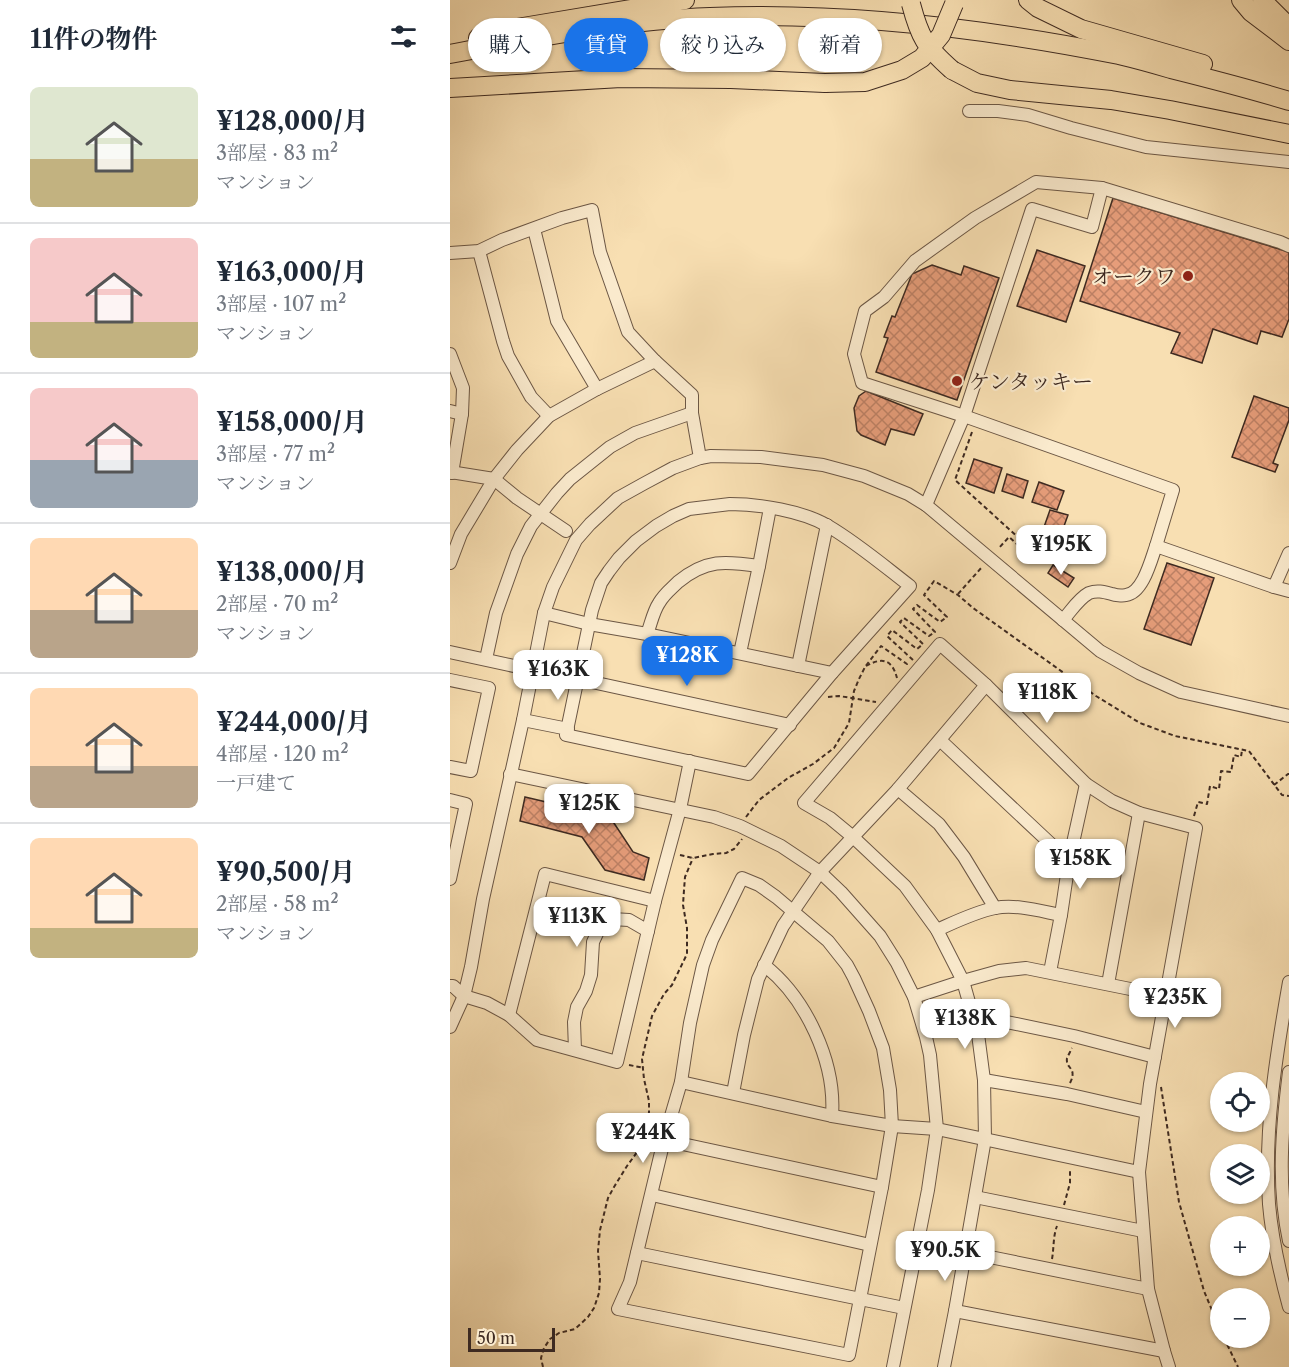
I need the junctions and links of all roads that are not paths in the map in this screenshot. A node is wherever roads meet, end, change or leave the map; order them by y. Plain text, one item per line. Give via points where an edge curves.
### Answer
1 (685, 0) edge
2 (1028, 0) edge
3 (911, 2) edge
4 (954, 2) edge
5 (1248, 3) edge
6 (1289, 27) edge
7 (1289, 41) edge
8 (450, 45) edge
9 (450, 54) edge
10 (1240, 86) junction
11 (450, 88) edge
12 (1289, 101) edge
13 (969, 111) dead end
14 (1289, 134) edge
15 (1289, 162) edge
16 (1102, 189) junction
17 (534, 229) junction
18 (1289, 246) edge
19 (479, 250) junction
20 (450, 253) edge
21 (450, 354) edge
22 (655, 361) junction
23 (597, 389) junction
24 (456, 412) edge
25 (692, 413) junction
26 (549, 416) junction
27 (970, 418) junction
28 (700, 458) junction
29 (451, 473) edge
30 (494, 479) junction
31 (926, 505) junction
32 (770, 508) junction
33 (542, 514) junction
34 (827, 525) junction
35 (566, 531) dead end
36 (456, 533) edge
37 (1156, 546) junction
38 (1289, 553) edge
39 (450, 563) edge
40 (759, 566) junction
41 (1274, 587) junction
42 (1289, 591) edge
43 (544, 614) junction
44 (1063, 620) junction
45 (589, 624) junction
46 (647, 634) junction
47 (450, 652) edge
48 (740, 653) junction
49 (486, 659) junction
50 (798, 666) junction
51 (532, 670) junction
52 (832, 673) junction
53 (578, 679) junction
54 (450, 680) edge
55 (986, 685) junction
56 (1289, 716) edge
57 (523, 720) junction
58 (790, 725) junction
59 (568, 729) junction
60 (940, 740) junction
61 (690, 761) junction
62 (450, 767) edge
63 (510, 774) junction
64 (1086, 784) junction
65 (898, 789) junction
66 (450, 800) edge
67 (680, 809) junction
68 (1139, 813) junction
69 (853, 837) junction
70 (452, 858) edge
71 (1069, 861) junction
72 (820, 872) junction
73 (450, 879) edge
74 (655, 901) junction
75 (995, 908) junction
76 (793, 910) junction
77 (1061, 915) junction
78 (937, 930) junction
79 (648, 931) junction
80 (764, 965) junction
81 (1050, 972) junction
82 (963, 981) junction
83 (1289, 982) edge
84 (1108, 984) junction
85 (450, 986) edge
86 (464, 996) junction
87 (1165, 996) junction
88 (914, 997) junction
89 (509, 1015) junction
90 (973, 1015) junction
91 (450, 1027) edge
92 (575, 1050) junction
93 (1155, 1057) junction
94 (1289, 1072) edge
95 (984, 1080) junction
96 (681, 1082) junction
97 (733, 1093) junction
98 (1146, 1112) junction
99 (832, 1116) junction
100 (892, 1126) junction
101 (937, 1129) junction
102 (985, 1139) junction
103 (664, 1140) junction
104 (1139, 1172) junction
105 (882, 1187) junction
106 (652, 1195) junction
107 (975, 1197) junction
108 (1143, 1231) junction
109 (1289, 1241) edge
110 (870, 1245) junction
111 (916, 1247) junction
112 (637, 1253) junction
113 (965, 1256) junction
114 (1148, 1288) junction
115 (860, 1300) junction
116 (1289, 1307) edge
117 (904, 1308) junction
118 (955, 1311) junction
119 (1164, 1351) junction
120 (893, 1367) edge
121 (944, 1367) edge
122 (1169, 1367) edge

1 - 8 highway via 511,29
2 - 10 highway via 1081,29 1212,67
3 - 14 highway, bridge via 918,29 935,56 951,70 977,83 1123,102
4 - 11 highway, bridge via 941,35 922,58 902,70 865,82 621,78
5 - 6 highway
5 - 7 highway
9 - 10 highway via 621,25 708,17 800,16 934,25 1013,36 1121,56
10 - 12 highway
13 - 15 street via 1028,115 1146,147
16 - 18 street
16 - 27 street via 1092,227 1032,209
16 - 27 street via 1036,182 975,218 915,261 884,297 865,312 854,354 862,383
17 - 19 street
17 - 22 street via 592,210 600,252 628,332
17 - 23 street via 557,321
19 - 20 street
19 - 26 street via 508,356 531,397
21 - 24 street via 463,388
22 - 23 street
22 - 25 street via 692,395
23 - 26 street
24 - 29 street
25 - 28 street
25 - 33 street via 635,433 610,447 570,479
26 - 30 street
27 - 31 street
27 - 37 street via 1173,490
28 - 31 street via 761,457 823,465 864,476
28 - 43 street via 618,498 590,524 576,540
29 - 30 street
30 - 33 street
30 - 36 street
31 - 44 street
32 - 34 street
32 - 40 street
32 - 45 street via 730,504 689,509 656,526 609,571 601,583
33 - 35 street
33 - 49 street via 517,554 496,613
34 - 50 street
34 - 52 street via 910,586
36 - 39 street
37 - 41 street
37 - 44 street via 1137,590 1126,596 1091,592
38 - 41 street
40 - 46 street via 730,562 700,567 664,594
40 - 48 street
41 - 42 street
43 - 45 street
43 - 51 street
44 - 56 street via 1100,651 1181,692
45 - 46 street
45 - 53 street
46 - 48 street
47 - 49 street
48 - 50 street
49 - 51 street
50 - 52 street
51 - 57 street
52 - 58 street
53 - 58 street
53 - 59 street
54 - 62 street via 489,688 471,771
55 - 60 street
55 - 64 street
55 - 69 street via 940,644 804,803
57 - 59 street
57 - 63 street
58 - 61 street via 748,774
59 - 61 street via 566,735
60 - 65 street
60 - 71 street
61 - 67 street
63 - 67 street
63 - 86 street
64 - 68 street
64 - 71 street
65 - 69 street
65 - 75 street via 939,824
66 - 70 street via 466,804
67 - 72 street via 748,830 782,846
67 - 74 street
68 - 84 street
68 - 87 street via 1196,828
69 - 72 street
69 - 78 street via 905,886
70 - 73 street
71 - 77 street
72 - 76 street
72 - 88 street via 880,936
74 - 79 street
74 - 89 street via 545,874
75 - 77 street via 1017,907
75 - 78 street
76 - 80 street
76 - 96 street via 759,885 742,878 703,965
76 - 100 street via 828,941 847,965 862,995 883,1048
77 - 81 street
78 - 82 street
79 - 92 street via 617,1062
79 - 92 street via 629,920 612,919 600,927 593,942 591,975 577,1007
80 - 97 street
80 - 99 street via 794,997 816,1034 832,1085
81 - 82 street via 1026,968
81 - 84 street
82 - 88 street
82 - 90 street
83 - 116 street via 1274,1067 1268,1159 1269,1206
84 - 87 street
85 - 86 street
86 - 89 street
86 - 91 street
87 - 93 street
88 - 101 street via 930,1055
89 - 92 street via 537,1040
90 - 93 street
90 - 95 street
93 - 98 street
94 - 109 street via 1281,1165
95 - 98 street
95 - 102 street
96 - 97 street
96 - 103 street
97 - 99 street
98 - 104 street
99 - 100 street
100 - 101 street
100 - 105 street
101 - 102 street
101 - 111 street
102 - 104 street
102 - 107 street
103 - 105 street
103 - 106 street
104 - 108 street
105 - 110 street
106 - 110 street
106 - 112 street
107 - 108 street
107 - 113 street
108 - 114 street
110 - 115 street
111 - 113 street
111 - 117 street
112 - 115 street
112 - 115 street via 618,1309 849,1355
113 - 114 street
113 - 118 street
114 - 119 street
115 - 117 street
117 - 120 street
118 - 119 street
118 - 121 street
119 - 122 street

